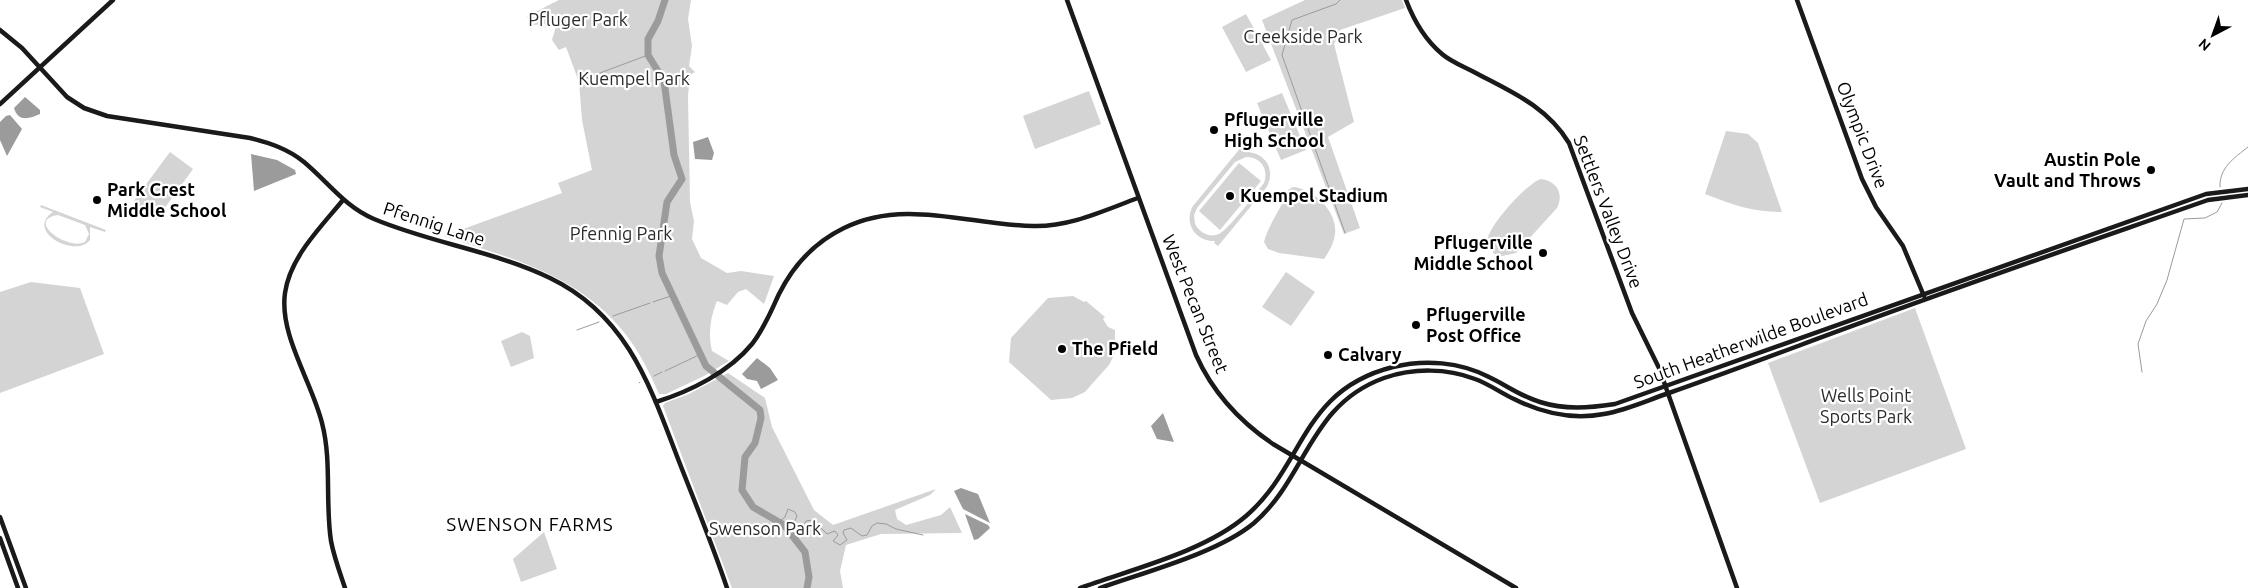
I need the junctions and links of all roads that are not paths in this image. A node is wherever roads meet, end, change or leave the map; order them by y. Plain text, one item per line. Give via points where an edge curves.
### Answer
1 (113, 0) edge
2 (1067, 0) edge
3 (1406, 0) edge
4 (1797, 0) edge
5 (0, 30) edge
6 (40, 67) junction
7 (0, 104) edge
8 (2248, 189) edge
9 (2248, 195) edge
10 (1138, 198) junction
11 (343, 200) junction
12 (2109, 228) junction
13 (2112, 234) junction
14 (1988, 271) junction
15 (1991, 277) junction
16 (1923, 294) junction
17 (1925, 300) junction
18 (1794, 340) junction
19 (1797, 346) junction
20 (1410, 364) junction
21 (1724, 366) junction
22 (1468, 368) junction
23 (1411, 371) junction
24 (1726, 374) junction
25 (1466, 376) junction
26 (1501, 383) junction
27 (1665, 385) junction
28 (1496, 390) junction
29 (1668, 394) junction
30 (1332, 399) junction
31 (656, 402) junction
32 (1339, 405) junction
33 (1291, 455) junction
34 (1300, 460) junction
35 (0, 517) edge
36 (1235, 525) junction
37 (1240, 532) junction
38 (0, 538) edge
39 (18, 588) edge
40 (26, 588) edge
41 (345, 588) edge
42 (727, 588) edge
43 (1080, 588) edge
44 (1100, 588) edge
45 (1516, 588) edge
46 (1737, 588) edge

1 - 6 main road
2 - 10 main road, West Pecan Street
3 - 27 main road, Settlers Valley Drive via 1417,25 1443,55 1536,106 1563,133 1632,312
4 - 16 main road, Olympic Drive via 1862,179 1903,246
5 - 6 main road, Pfennig Lane
6 - 7 main road
6 - 11 main road, Pfennig Lane via 67,97 95,113 250,138 282,148 304,162
8 - 12 main road, South Heatherwilde Boulevard via 2206,194
9 - 13 main road, South Heatherwilde Boulevard via 2208,200
10 - 31 main road via 1077,220 1051,225 1018,225 906,213 858,222 831,235 800,262 759,334 742,355 698,384
10 - 33 main road, West Pecan Street via 1206,375 1240,419
11 - 31 main road, Pfennig Lane via 374,219 515,264 571,290 606,319 627,345 647,378
11 - 41 main road via 297,259 288,278 284,304 287,328 326,437 331,539
12 - 13 main road
12 - 14 main road, South Heatherwilde Boulevard
13 - 15 main road, South Heatherwilde Boulevard
14 - 15 main road
14 - 16 main road, South Heatherwilde Boulevard
15 - 17 main road, South Heatherwilde Boulevard
16 - 17 main road, Olympic Drive
16 - 18 main road, South Heatherwilde Boulevard
17 - 19 main road, South Heatherwilde Boulevard
18 - 19 main road
18 - 21 main road, South Heatherwilde Boulevard
19 - 24 main road, South Heatherwilde Boulevard
20 - 22 main road, South Heatherwilde Boulevard via 1438,363
20 - 23 main road
20 - 30 main road, South Heatherwilde Boulevard via 1372,374
21 - 24 main road
21 - 27 main road, South Heatherwilde Boulevard
22 - 25 main road
22 - 26 main road, South Heatherwilde Boulevard
23 - 25 main road, South Heatherwilde Boulevard
23 - 32 main road, South Heatherwilde Boulevard via 1376,381
24 - 29 main road, South Heatherwilde Boulevard
25 - 28 main road, South Heatherwilde Boulevard
26 - 27 main road, South Heatherwilde Boulevard via 1538,402 1580,408 1615,404
26 - 28 main road
27 - 29 main road, Settlers Valley Drive
28 - 29 main road, South Heatherwilde Boulevard via 1537,409 1578,416 1616,412
29 - 46 main road, Settlers Valley Drive
30 - 32 main road
30 - 33 main road, South Heatherwilde Boulevard via 1314,418
31 - 42 main road, Pfennig Lane
32 - 34 main road, South Heatherwilde Boulevard
33 - 34 main road, West Pecan Street
33 - 36 main road, South Heatherwilde Boulevard via 1266,494
34 - 37 main road, South Heatherwilde Boulevard via 1266,510
34 - 45 main road, West Pecan Street
35 - 40 main road
36 - 37 main road
36 - 43 main road, South Heatherwilde Boulevard via 1205,542
37 - 44 main road, South Heatherwilde Boulevard via 1196,554
38 - 39 main road

